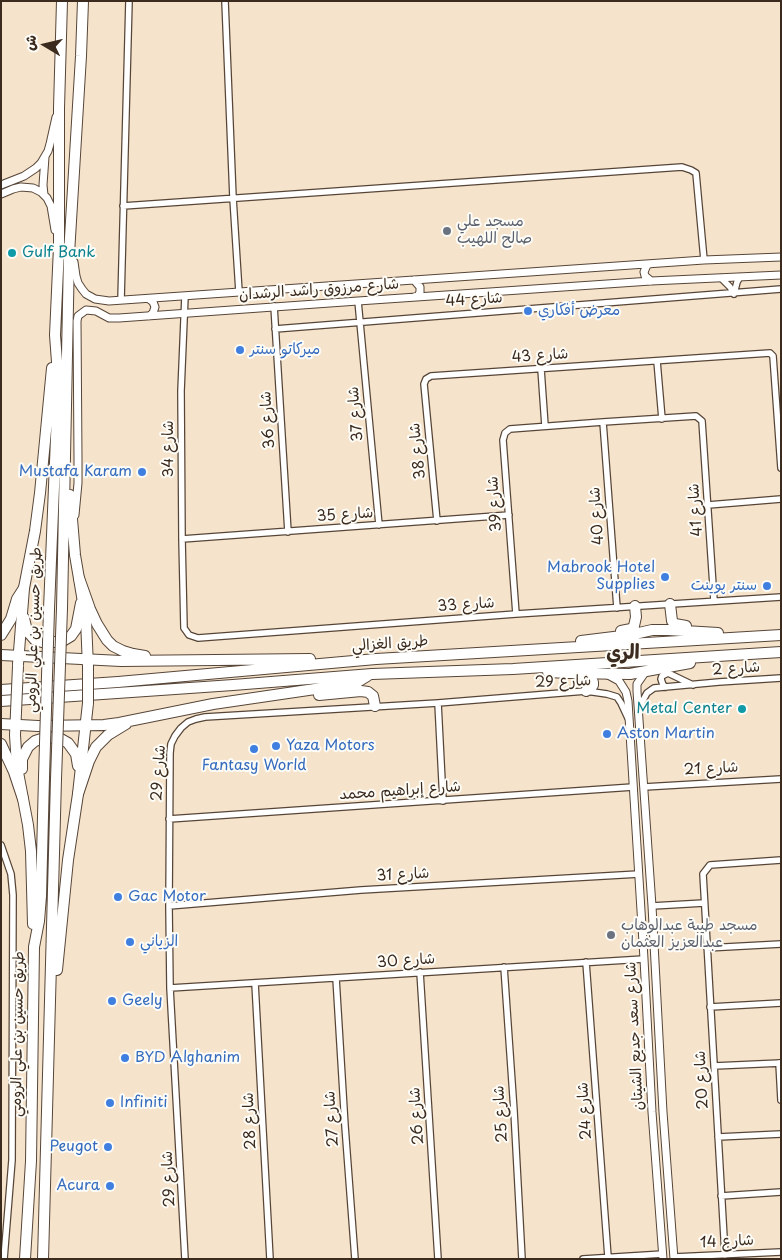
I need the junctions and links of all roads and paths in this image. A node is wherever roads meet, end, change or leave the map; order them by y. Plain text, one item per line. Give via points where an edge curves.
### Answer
1 (62, 1) edge
2 (83, 1) edge
3 (129, 1) edge
4 (224, 1) edge
5 (59, 108) junction
6 (45, 157) junction
7 (3, 184) edge
8 (9, 191) junction
9 (1, 194) edge
10 (44, 195) junction
11 (233, 198) junction
12 (123, 206) junction
13 (59, 247) junction
14 (69, 254) junction
15 (781, 256) edge
16 (704, 260) junction
17 (650, 264) junction
18 (781, 274) edge
19 (740, 277) junction
20 (721, 278) junction
21 (414, 280) junction
22 (650, 282) junction
23 (781, 289) edge
24 (239, 292) junction
25 (734, 294) junction
26 (185, 296) junction
27 (414, 297) junction
28 (148, 299) junction
29 (122, 300) junction
30 (109, 301) junction
31 (358, 301) junction
32 (274, 306) junction
33 (184, 313) junction
34 (102, 314) junction
35 (149, 316) junction
36 (360, 321) junction
37 (275, 329) junction
38 (55, 335) junction
39 (657, 362) junction
40 (541, 369) junction
41 (426, 379) joint
42 (700, 418) joint
43 (662, 419) junction
44 (603, 422) junction
45 (65, 424) junction
46 (545, 426) junction
47 (781, 468) edge
48 (781, 499) edge
49 (708, 505) junction
50 (509, 515) junction
51 (437, 521) junction
52 (379, 525) junction
53 (72, 532) junction
54 (288, 532) junction
55 (182, 539) junction
56 (79, 578) junction
57 (24, 588) junction
58 (781, 597) edge
59 (83, 601) junction
60 (184, 601) joint
61 (714, 601) junction
62 (670, 604) junction
63 (635, 606) junction
64 (616, 608) junction
65 (516, 614) junction
66 (716, 633) junction
67 (1, 635) edge
68 (781, 635) edge
69 (741, 637) junction
70 (593, 639) junction
71 (541, 649) junction
72 (781, 652) edge
73 (742, 654) junction
74 (1, 655) edge
75 (376, 659) junction
76 (183, 660) junction
77 (18, 661) junction
78 (88, 663) junction
79 (513, 669) junction
80 (646, 671) junction
81 (568, 673) junction
82 (603, 673) junction
83 (372, 674) junction
84 (781, 678) edge
85 (693, 685) junction
86 (667, 687) junction
87 (1, 690) edge
88 (586, 691) junction
89 (290, 693) junction
90 (1, 701) edge
91 (438, 702) junction
92 (375, 706) junction
93 (638, 713) junction
94 (629, 720) junction
95 (131, 721) junction
96 (1, 724) edge
97 (15, 725) junction
98 (85, 726) junction
99 (1, 744) edge
100 (630, 749) junction
101 (641, 749) junction
102 (632, 774) junction
103 (643, 774) junction
104 (781, 779) edge
105 (633, 787) junction
106 (644, 787) junction
107 (78, 794) junction
108 (23, 799) junction
109 (443, 801) junction
110 (169, 819) junction
111 (1, 846) edge
112 (781, 860) edge
113 (639, 874) junction
114 (704, 903) junction
115 (169, 906) junction
116 (652, 906) junction
117 (781, 944) edge
118 (34, 947) junction
119 (707, 948) junction
120 (644, 958) junction
121 (586, 962) junction
122 (504, 967) junction
123 (420, 972) junction
124 (336, 978) junction
125 (255, 983) junction
126 (170, 988) junction
127 (50, 1003) junction
128 (781, 1003) edge
129 (710, 1008) junction
130 (780, 1063) edge
131 (714, 1066) junction
132 (662, 1093) junction
133 (652, 1094) junction
134 (781, 1100) edge
135 (652, 1112) junction
136 (663, 1112) junction
137 (781, 1134) edge
138 (718, 1137) junction
139 (781, 1192) edge
140 (721, 1196) junction
141 (781, 1252) edge
142 (725, 1255) junction
143 (663, 1256) edge
144 (608, 1257) junction
145 (674, 1258) edge
146 (4, 1259) edge
147 (25, 1259) edge
148 (43, 1259) edge
149 (185, 1259) edge
150 (270, 1259) edge
151 (355, 1259) edge
152 (438, 1259) edge
153 (522, 1259) edge
154 (583, 1259) edge

1 - 5 highway, طريق حسين بن علي الرومي
2 - 14 highway, طريق حسين بن علي الرومي
3 - 12 street
4 - 11 street
5 - 6 street
5 - 13 highway, طريق حسين بن علي الرومي
6 - 7 street via 30,172
6 - 10 street
7 - 8 street via 10,186
8 - 9 street
8 - 10 street via 25,187
10 - 13 street via 51,206
11 - 12 street
11 - 16 street via 682,167 696,173
11 - 24 street
12 - 29 street
13 - 38 highway, طريق حسين بن علي الرومي
14 - 30 street, شارع مرزوق راشد الرشدان via 78,283 86,294
14 - 45 highway, طريق حسين بن علي الرومي
15 - 16 street, شارع مرزوق راشد الرشدان
16 - 17 street, شارع مرزوق راشد الرشدان
17 - 21 street, شارع مرزوق راشد الرشدان
17 - 22 street via 644,272
18 - 19 street, شارع مرزوق راشد الرشدان
19 - 20 street, شارع مرزوق راشد الرشدان
19 - 25 street
20 - 22 street, شارع مرزوق راشد الرشدان
20 - 25 street
21 - 24 street, شارع مرزوق راشد الرشدان
21 - 27 street via 420,292
22 - 27 street, شارع مرزوق راشد الرشدان
23 - 25 street, شارع 44
24 - 26 street, شارع مرزوق راشد الرشدان
25 - 36 street, شارع 44
26 - 28 street, شارع مرزوق راشد الرشدان
26 - 33 street, شارع 34
27 - 31 street, شارع مرزوق راشد الرشدان
28 - 29 street, شارع مرزوق راشد الرشدان
28 - 35 street via 155,307
29 - 30 street, شارع مرزوق راشد الرشدان
30 - 34 street via 102,307
31 - 32 street, شارع مرزوق راشد الرشدان
31 - 36 street, شارع 37
32 - 33 street, شارع مرزوق راشد الرشدان
32 - 37 street, شارع 36
33 - 35 street, شارع مرزوق راشد الرشدان
33 - 55 street, شارع 34
34 - 35 street, شارع مرزوق راشد الرشدان via 112,318
34 - 53 street, شارع مرزوق راشد الرشدان via 86,310 76,321 78,483
36 - 37 street, شارع 44
36 - 52 street, شارع 37
37 - 54 street, شارع 36
38 - 57 highway via 40,493
38 - 118 highway, طريق حسين بن علي الرومي, bridge via 58,389 41,896
39 - 40 street, شارع 43
39 - 43 street
39 - 47 street, شارع 43 via 770,353 773,356
40 - 41 street, شارع 43 via 431,376
40 - 46 street
41 - 51 street, شارع 38
42 - 43 street, شارع 39
42 - 49 street, شارع 41
43 - 44 street, شارع 39
44 - 46 street, شارع 39
44 - 64 street, شارع 40
45 - 53 highway
45 - 127 highway, طريق حسين بن علي الرومي, bridge
46 - 50 street, شارع 39 via 510,429 505,433
48 - 49 street
49 - 61 street, شارع 41
50 - 51 street, شارع 35
50 - 65 street, شارع 39
51 - 52 street, شارع 35
52 - 54 street, شارع 35
53 - 56 highway
54 - 55 street, شارع 35
55 - 60 street, شارع 34
56 - 59 highway
56 - 76 highway via 97,624 113,646 133,654
57 - 59 highway via 26,628 42,642 61,642 71,636
57 - 67 highway
57 - 77 highway
58 - 61 street, شارع 33
59 - 78 highway
60 - 65 street, شارع 33 via 184,628 198,638
61 - 62 street, شارع 33
62 - 63 street, شارع 33
62 - 66 highway via 675,624 705,628
63 - 64 street, شارع 33
63 - 70 highway via 636,622 631,629
64 - 65 street, شارع 33
66 - 69 highway
66 - 70 highway via 652,630
68 - 69 highway, طريق الغزالي
69 - 71 highway, طريق الغزالي
70 - 71 highway
71 - 75 highway, طريق الغزالي
72 - 73 highway, طريق الغزالي
73 - 79 highway, طريق الغزالي
73 - 80 highway
74 - 77 highway
75 - 76 highway
75 - 87 highway, طريق الغزالي
76 - 78 highway
77 - 78 highway
77 - 97 highway, bridge
78 - 98 highway, bridge
79 - 81 highway
79 - 83 highway, طريق الغزالي
80 - 82 highway
80 - 93 street, شارع سعد جديع الشيتان via 638,684
81 - 82 highway
81 - 88 highway via 591,680 593,685
82 - 94 street, شارع سعد جديع الشيتان via 623,688 628,701
83 - 89 highway via 356,683
83 - 90 highway, طريق الغزالي
84 - 85 street, شارع 2
85 - 86 street, شارع 2
85 - 86 street, شارع 2 via 668,673 661,679
86 - 93 street, شارع 2 via 654,688 647,693
88 - 91 street, شارع 29
88 - 94 street, شارع 29 via 617,697
89 - 92 highway via 313,695 364,691 373,696
89 - 95 highway via 213,704
91 - 92 street, شارع 29
91 - 109 street
92 - 110 street, شارع 29 via 206,717 188,722 171,744
93 - 101 street, شارع سعد جديع الشيتان
94 - 100 street, شارع سعد جديع الشيتان
95 - 98 highway
95 - 107 highway via 96,747
96 - 97 highway
97 - 98 highway
97 - 108 highway via 17,767
98 - 107 highway
99 - 108 highway
100 - 101 street via 637,754
100 - 102 street, شارع سعد جديع الشيتان
101 - 103 street, شارع سعد جديع الشيتان
102 - 103 street via 638,769
102 - 105 street, شارع سعد جديع الشيتان
103 - 106 street, شارع سعد جديع الشيتان
104 - 106 street, شارع 21
105 - 109 street, شارع إبراهيم محمد
105 - 113 street, شارع سعد جديع الشيتان
106 - 116 street, شارع سعد جديع الشيتان
107 - 108 highway via 78,763 74,750 65,741 48,737 35,741 24,755
107 - 127 highway
108 - 118 highway via 31,852
109 - 110 street, شارع إبراهيم محمد
110 - 115 street, شارع 29
111 - 146 street via 13,894 12,1152
112 - 114 street, شارع 20 via 710,865 703,874
113 - 115 street, شارع 31 via 361,890
113 - 120 street, شارع سعد جديع الشيتان
114 - 116 street
114 - 119 street, شارع 20
115 - 126 street, شارع 29
116 - 132 street, شارع سعد جديع الشيتان
117 - 119 street
118 - 147 highway, طريق حسين بن علي الرومي via 31,1161
119 - 129 street, شارع 20
120 - 121 street, شارع 30
120 - 133 street, شارع سعد جديع الشيتان
121 - 122 street, شارع 30
121 - 144 street, شارع 24
122 - 123 street, شارع 30
122 - 153 street, شارع 25
123 - 124 street, شارع 30
123 - 152 street, شارع 26
124 - 125 street, شارع 30
124 - 151 street, شارع 27
125 - 126 street, شارع 30
125 - 150 street, شارع 28
126 - 149 street, شارع 29
127 - 148 highway, طريق حسين بن علي الرومي
128 - 129 street
129 - 131 street, شارع 20
130 - 131 street
130 - 134 street
131 - 138 street, شارع 20
132 - 133 street via 657,1098
132 - 136 street, شارع سعد جديع الشيتان
133 - 135 street, شارع سعد جديع الشيتان
135 - 136 street via 661,1109
135 - 143 street, شارع سعد جديع الشيتان
136 - 145 street, شارع سعد جديع الشيتان
137 - 138 street
138 - 140 street, شارع 20
139 - 140 street
140 - 142 street, شارع 20
141 - 142 street, شارع 14
142 - 145 street, شارع 14
143 - 144 street
144 - 154 street

